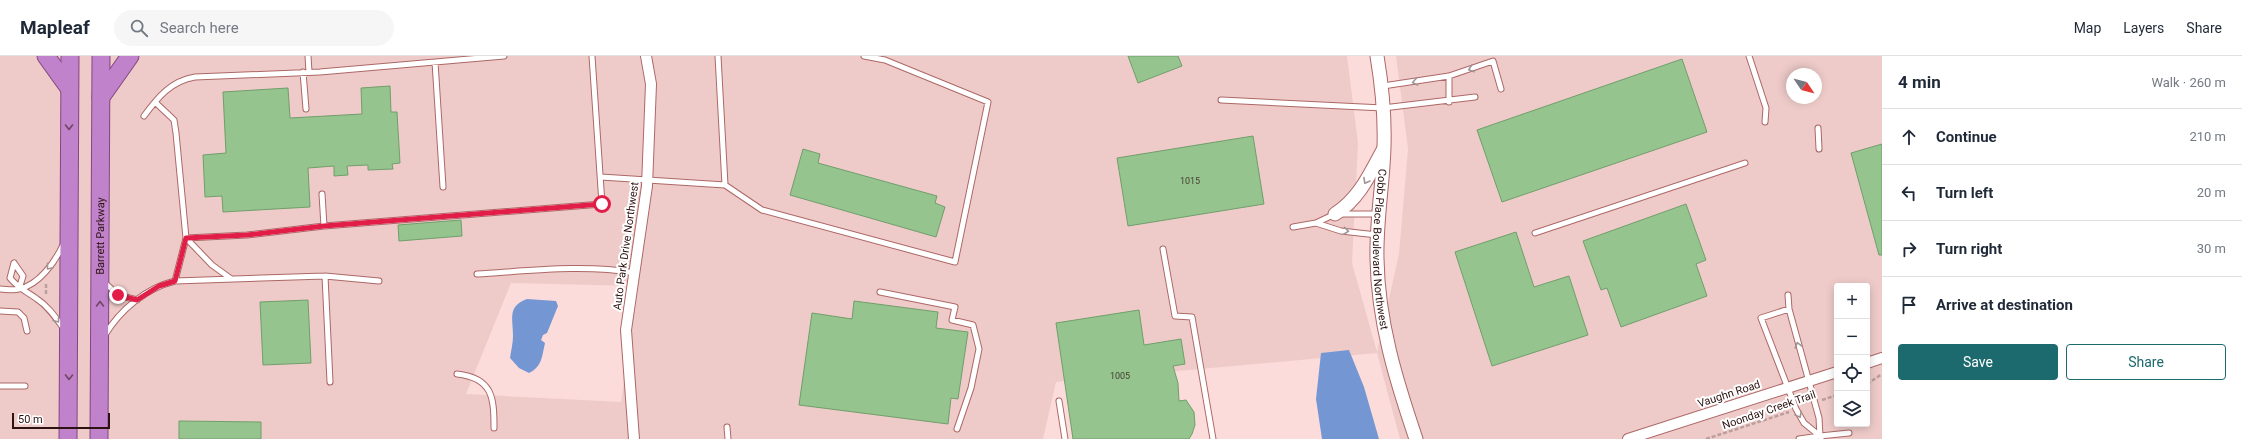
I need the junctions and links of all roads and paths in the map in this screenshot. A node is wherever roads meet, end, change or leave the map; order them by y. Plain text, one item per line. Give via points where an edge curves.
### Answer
1 (46, 56) edge
2 (70, 56) edge
3 (101, 56) edge
4 (130, 56) edge
5 (308, 56) edge
6 (504, 56) edge
7 (592, 56) edge
8 (646, 56) edge
9 (718, 56) edge
10 (864, 56) edge
11 (1377, 56) edge
12 (1749, 56) edge
13 (435, 62) junction
14 (306, 72) junction
15 (1449, 76) junction
16 (1382, 86) junction
17 (70, 88) junction
18 (1501, 89) dead end
19 (101, 97) junction
20 (1475, 97) dead end
21 (1221, 100) dead end
22 (155, 102) junction
23 (1449, 102) junction
24 (1384, 108) junction
25 (306, 109) dead end
26 (144, 116) dead end
27 (1765, 122) dead end
28 (1818, 128) dead end
29 (1384, 146) junction
30 (1819, 149) dead end
31 (1745, 163) dead end
32 (601, 177) junction
33 (648, 180) junction
34 (443, 186) dead end
35 (725, 186) junction
36 (322, 194) dead end
37 (1335, 214) junction
38 (1378, 214) junction
39 (1316, 223) junction
40 (324, 226) junction
41 (1293, 227) dead end
42 (1535, 233) dead end
43 (69, 235) junction
44 (1377, 235) junction
45 (186, 238) junction
46 (1163, 249) dead end
47 (635, 273) junction
48 (477, 274) dead end
49 (325, 276) junction
50 (101, 278) junction
51 (230, 278) junction
52 (175, 281) junction
53 (379, 281) dead end
54 (46, 282) dead end
55 (0, 289) edge
56 (19, 289) junction
57 (880, 292) dead end
58 (1788, 295) dead end
59 (46, 297) dead end
60 (137, 300) junction
61 (1789, 309) junction
62 (0, 311) edge
63 (27, 330) dead end
64 (69, 338) junction
65 (100, 343) junction
66 (1882, 358) edge
67 (1870, 361) edge
68 (1834, 373) edge
69 (458, 374) dead end
70 (1882, 374) edge
71 (1808, 381) junction
72 (330, 382) dead end
73 (1870, 382) edge
74 (0, 386) edge
75 (25, 386) dead end
76 (1788, 388) junction
77 (1834, 396) edge
78 (1059, 401) dead end
79 (1815, 402) junction
80 (1796, 409) junction
81 (728, 427) dead end
82 (494, 428) dead end
83 (957, 429) dead end
84 (1849, 433) dead end
85 (1821, 438) edge
86 (68, 439) edge
87 (99, 439) edge
88 (634, 439) edge
89 (728, 439) edge
90 (1065, 439) edge
91 (1213, 439) edge
92 (1416, 439) edge
93 (1628, 439) edge
94 (1706, 439) edge
95 (1799, 439) edge

1 - 17 highway
2 - 17 highway
3 - 19 highway, Barrett Parkway
4 - 19 highway
5 - 14 lane
6 - 13 lane
7 - 32 lane
8 - 33 street, Auto Park Drive Northwest via 651,84
9 - 35 lane
10 - 35 lane via 885,60 988,102 955,262 762,210
11 - 16 street, Cobb Place Boulevard Northwest
12 - 27 lane via 1766,108
13 - 14 lane
13 - 34 lane
14 - 22 lane via 195,77 180,80
14 - 25 lane
15 -> 16 lane
18 -> 15 lane via 1493,61
15 - 23 lane
16 - 24 street, Cobb Place Boulevard Northwest
17 -> 43 highway
19 - 50 highway, Barrett Parkway
20 - 23 lane
21 - 24 lane
22 - 26 lane
22 - 45 lane via 174,120
23 - 24 lane
24 - 29 street, Cobb Place Boulevard Northwest
28 - 30 lane
29 -> 37 street via 1358,194
29 - 38 street, Cobb Place Boulevard Northwest
31 - 42 lane
32 - 33 lane
32 - 40 lane via 602,204
33 - 35 lane
33 - 47 street, Auto Park Drive Northwest
36 - 40 lane
37 - 38 lane
37 - 39 lane
38 - 44 street, Cobb Place Boulevard Northwest
39 - 41 lane
39 -> 44 lane via 1341,231
40 - 45 lane via 247,235
43 -> 56 lane via 46,271
43 - 64 highway
44 - 92 street, Cobb Place Boulevard Northwest via 1377,273 1384,330 1396,379
45 - 51 lane via 212,265
45 - 52 lane
46 - 91 lane via 1175,316 1192,317
47 - 48 lane via 615,269 587,269
47 - 88 street, Auto Park Drive Northwest via 626,330
49 - 51 lane
49 - 53 lane
49 - 72 lane
50 - 60 lane via 118,295
65 -> 50 highway, Barrett Parkway
51 - 52 lane
52 - 60 lane via 159,286
54 - 59 path
55 - 56 lane
56 -> 64 lane via 46,306
57 - 83 lane via 955,306 952,320 974,325 979,350 972,388
58 - 61 lane
60 - 65 lane via 116,319
71 -> 61 lane
61 - 76 lane via 1761,318
62 - 63 lane via 18,312 24,318
64 -> 86 highway
65 - 87 highway, Barrett Parkway
66 - 67 street
68 - 71 street, Vaughn Road
69 - 82 lane via 477,378 488,389 494,402
70 - 73 path
71 - 76 street, Vaughn Road
71 - 79 lane
74 - 75 lane
76 - 80 lane
76 - 93 street, Vaughn Road
77 - 79 path, Noonday Creek Trail
78 - 90 lane
79 - 85 lane
80 -> 85 lane via 1804,423
80 - 94 path, Noonday Creek Trail
81 - 89 lane
84 - 85 lane
85 - 95 lane

